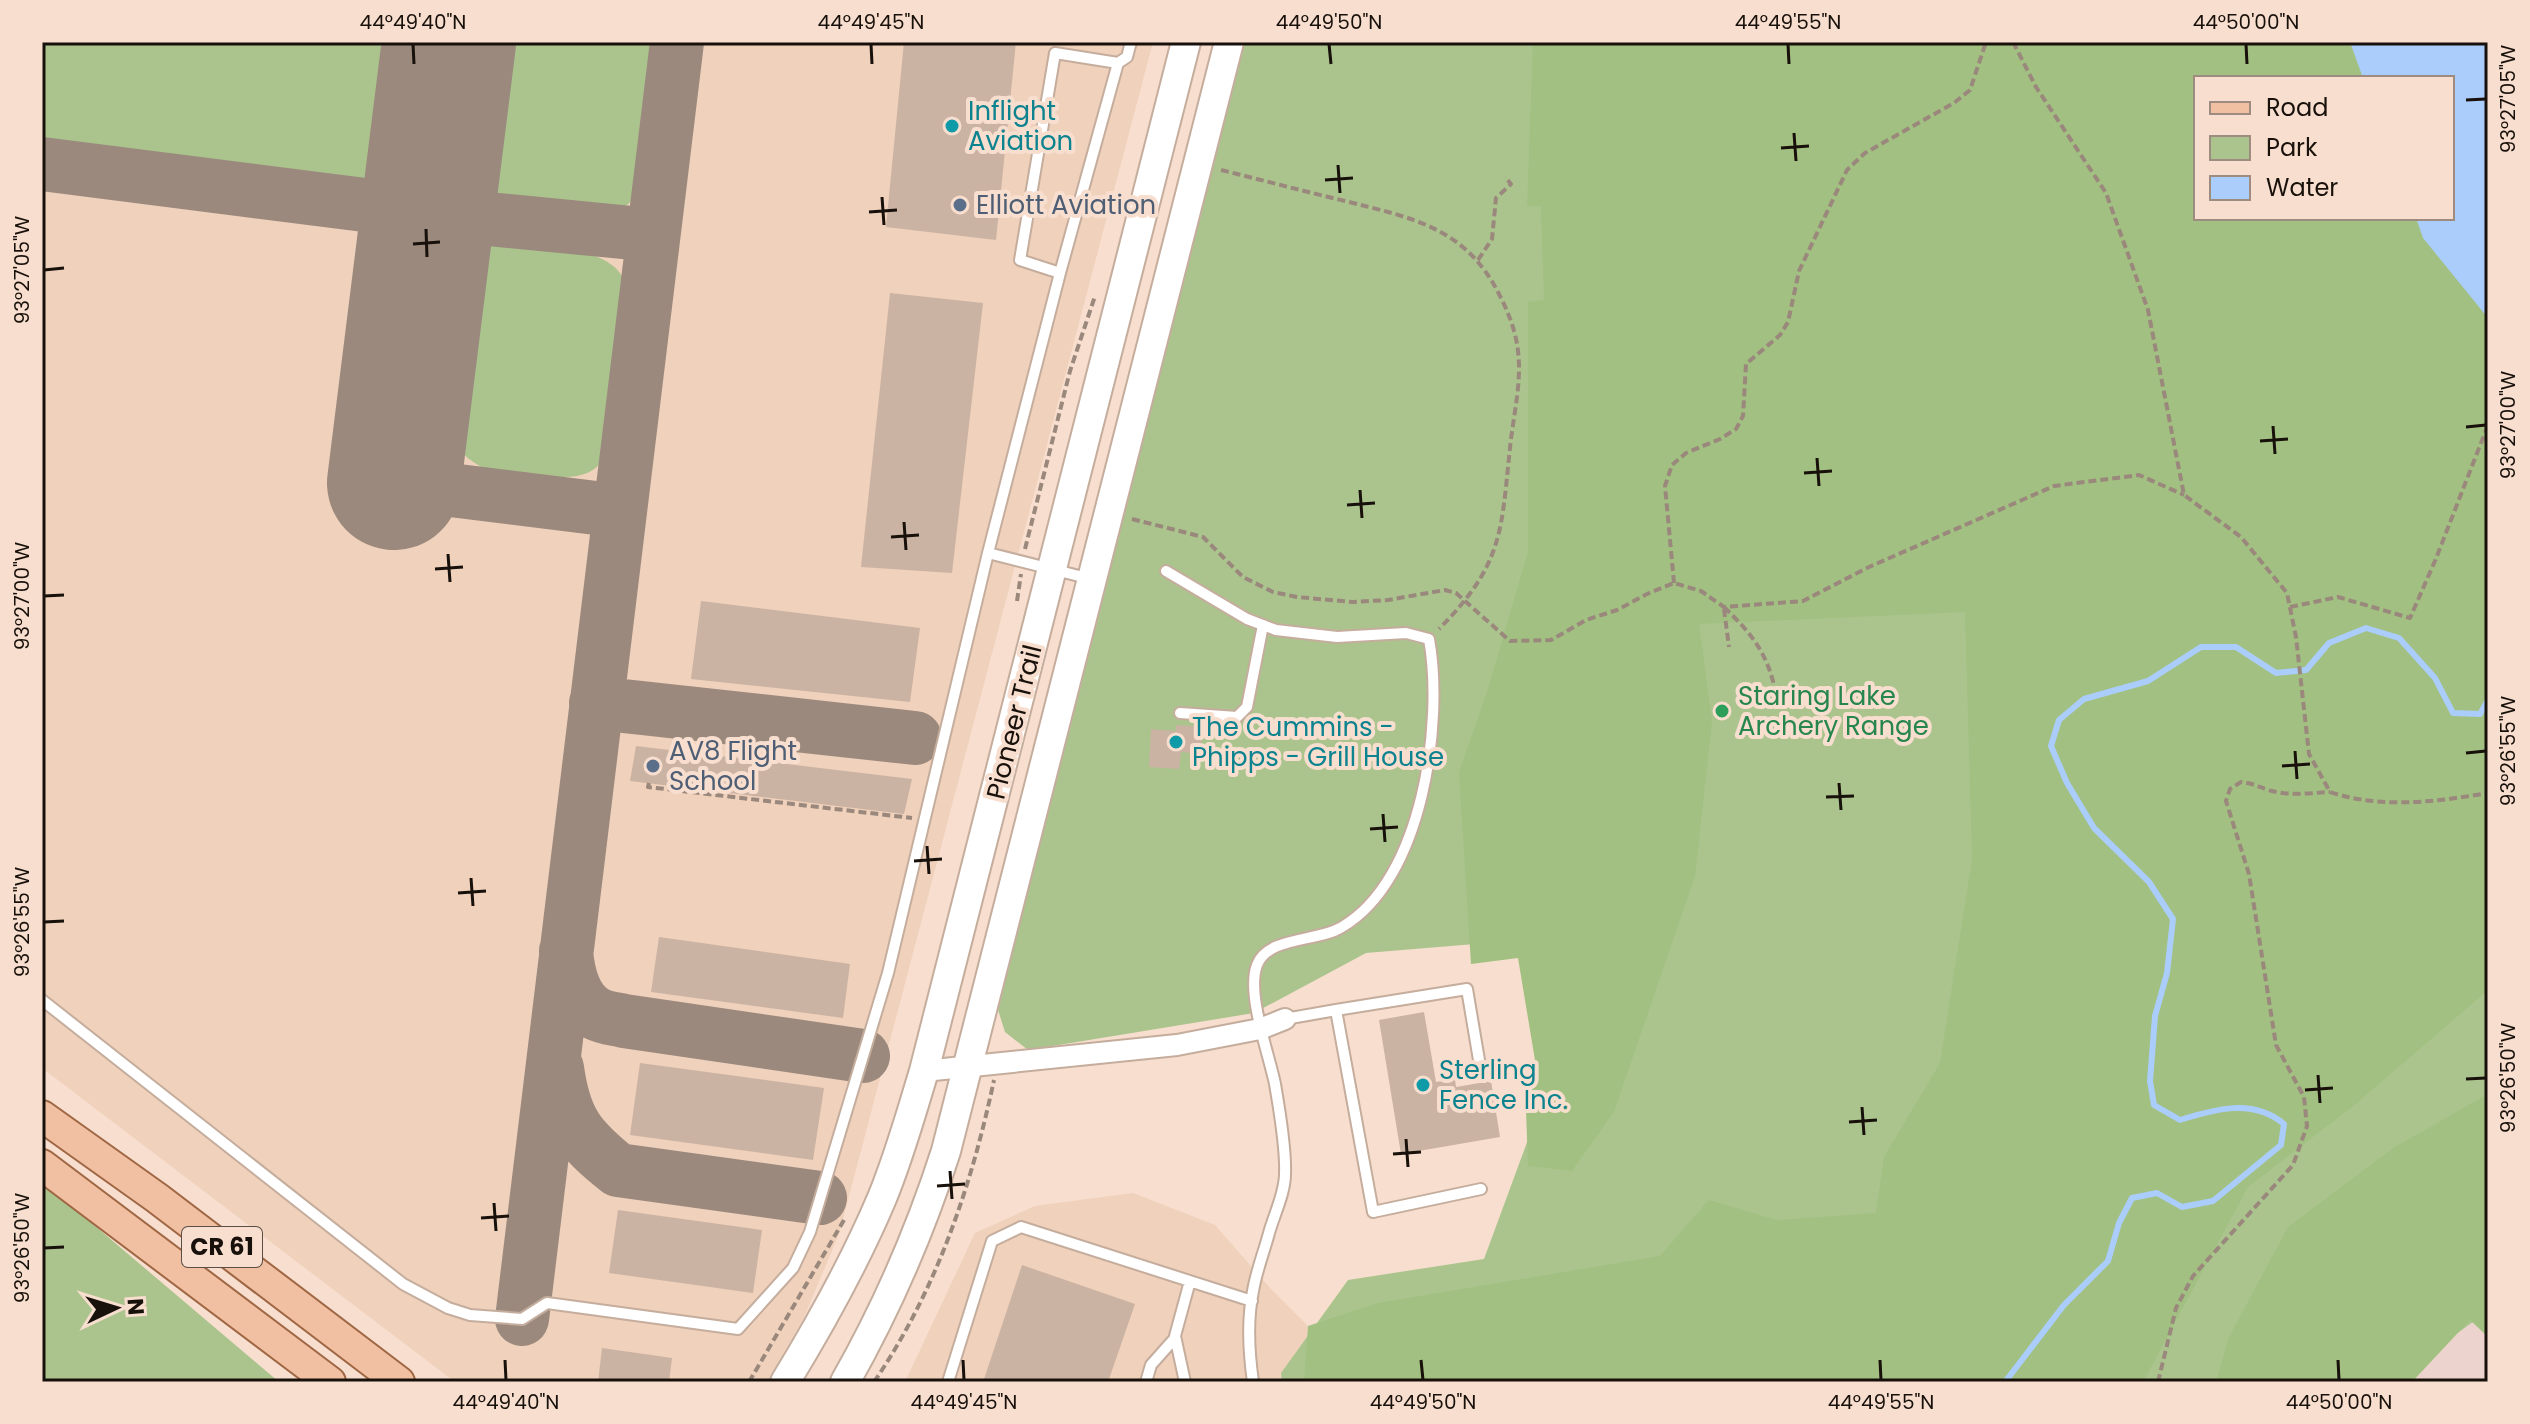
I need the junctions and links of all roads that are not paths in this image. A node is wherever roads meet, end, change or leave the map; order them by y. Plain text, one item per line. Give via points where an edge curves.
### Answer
1 (1131, 42) edge
2 (1186, 42) edge
3 (1229, 42) edge
4 (1118, 63) junction
5 (1060, 273) junction
6 (988, 553) junction
7 (1053, 570) junction
8 (1166, 571) dead end
9 (1093, 579) junction
10 (1263, 625) junction
11 (1180, 713) dead end
12 (42, 1000) edge
13 (1336, 1010) junction
14 (1285, 1019) joint
15 (1260, 1029) junction
16 (969, 1066) junction
17 (924, 1071) junction
18 (1481, 1072) dead end
19 (42, 1116) edge
20 (42, 1165) edge
21 (1481, 1189) dead end
22 (1190, 1281) junction
23 (1252, 1301) junction
24 (1175, 1338) junction
25 (330, 1382) edge
26 (399, 1382) edge
27 (785, 1382) edge
28 (845, 1382) edge
29 (948, 1382) edge
30 (1146, 1382) edge
31 (1185, 1382) edge
32 (1253, 1382) edge

1 - 4 lane via 1127,57
2 - 7 main road, Pioneer Trail
3 - 9 main road, Pioneer Trail
4 - 5 lane
4 - 5 lane via 1055,53 1020,260
5 - 6 lane
6 - 7 lane
6 - 12 lane via 888,973 810,1232 793,1268 738,1329 547,1303 522,1319 448,1308 403,1284
7 - 9 lane
7 - 17 main road, Pioneer Trail
8 - 10 lane
9 - 16 main road, Pioneer Trail
10 - 11 lane via 1247,707 1237,717
10 - 15 lane via 1337,637 1406,633 1429,639 1436,702 1417,813 1399,857 1381,890 1354,920 1322,937 1285,943 1264,953 1256,965
13 - 14 lane
13 - 18 lane via 1467,989
13 - 21 lane via 1373,1212
14 - 15 street
15 - 16 street via 1177,1045
15 - 23 lane via 1275,1084 1285,1176
16 - 17 street
16 - 28 main road, Pioneer Trail via 925,1217 875,1330
17 - 27 main road, Pioneer Trail via 881,1199
19 - 26 main road, CR 61
20 - 25 main road, CR 61
22 - 23 lane
22 - 24 lane
22 - 29 lane via 1021,1227 992,1241
23 - 32 lane
24 - 30 lane via 1151,1365
24 - 31 lane

